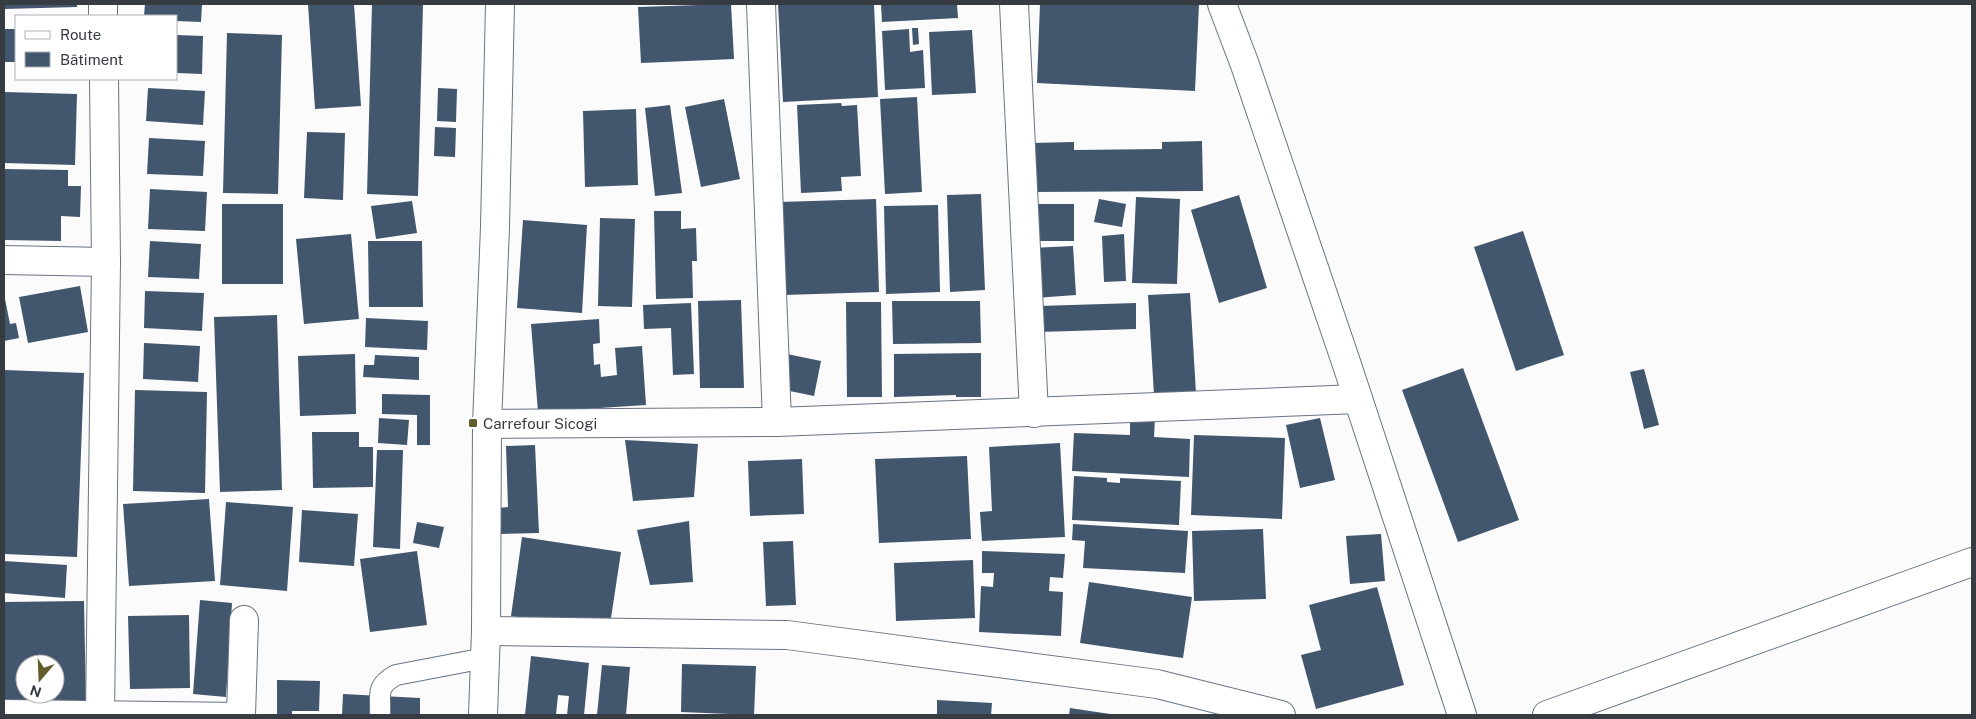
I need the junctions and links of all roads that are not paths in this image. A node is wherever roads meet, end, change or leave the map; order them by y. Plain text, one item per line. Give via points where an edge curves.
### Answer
1 (500, 4) edge
2 (761, 4) edge
3 (1014, 4) edge
4 (1222, 4) edge
5 (104, 80) edge
6 (4, 260) edge
7 (106, 262) junction
8 (1358, 399) junction
9 (1034, 413) junction
10 (777, 422) junction
11 (487, 424) junction
12 (1972, 562) edge
13 (244, 620) dead end
14 (485, 644) junction
15 (4, 710) edge
16 (100, 713) junction
17 (241, 714) edge
18 (380, 715) edge
19 (483, 715) edge
20 (1281, 715) edge
21 (1462, 715) edge
22 (1547, 715) edge

1 - 11 street
2 - 10 street
3 - 9 street
4 - 8 street
5 - 7 street
6 - 7 street
7 - 16 street
8 - 9 street
8 - 21 street
9 - 10 street
10 - 11 street
11 - 14 street
12 - 22 street
13 - 17 street
14 - 18 lane via 384,682
14 - 19 street
14 - 20 street via 786,635 1157,684
15 - 16 lane
16 - 17 lane

